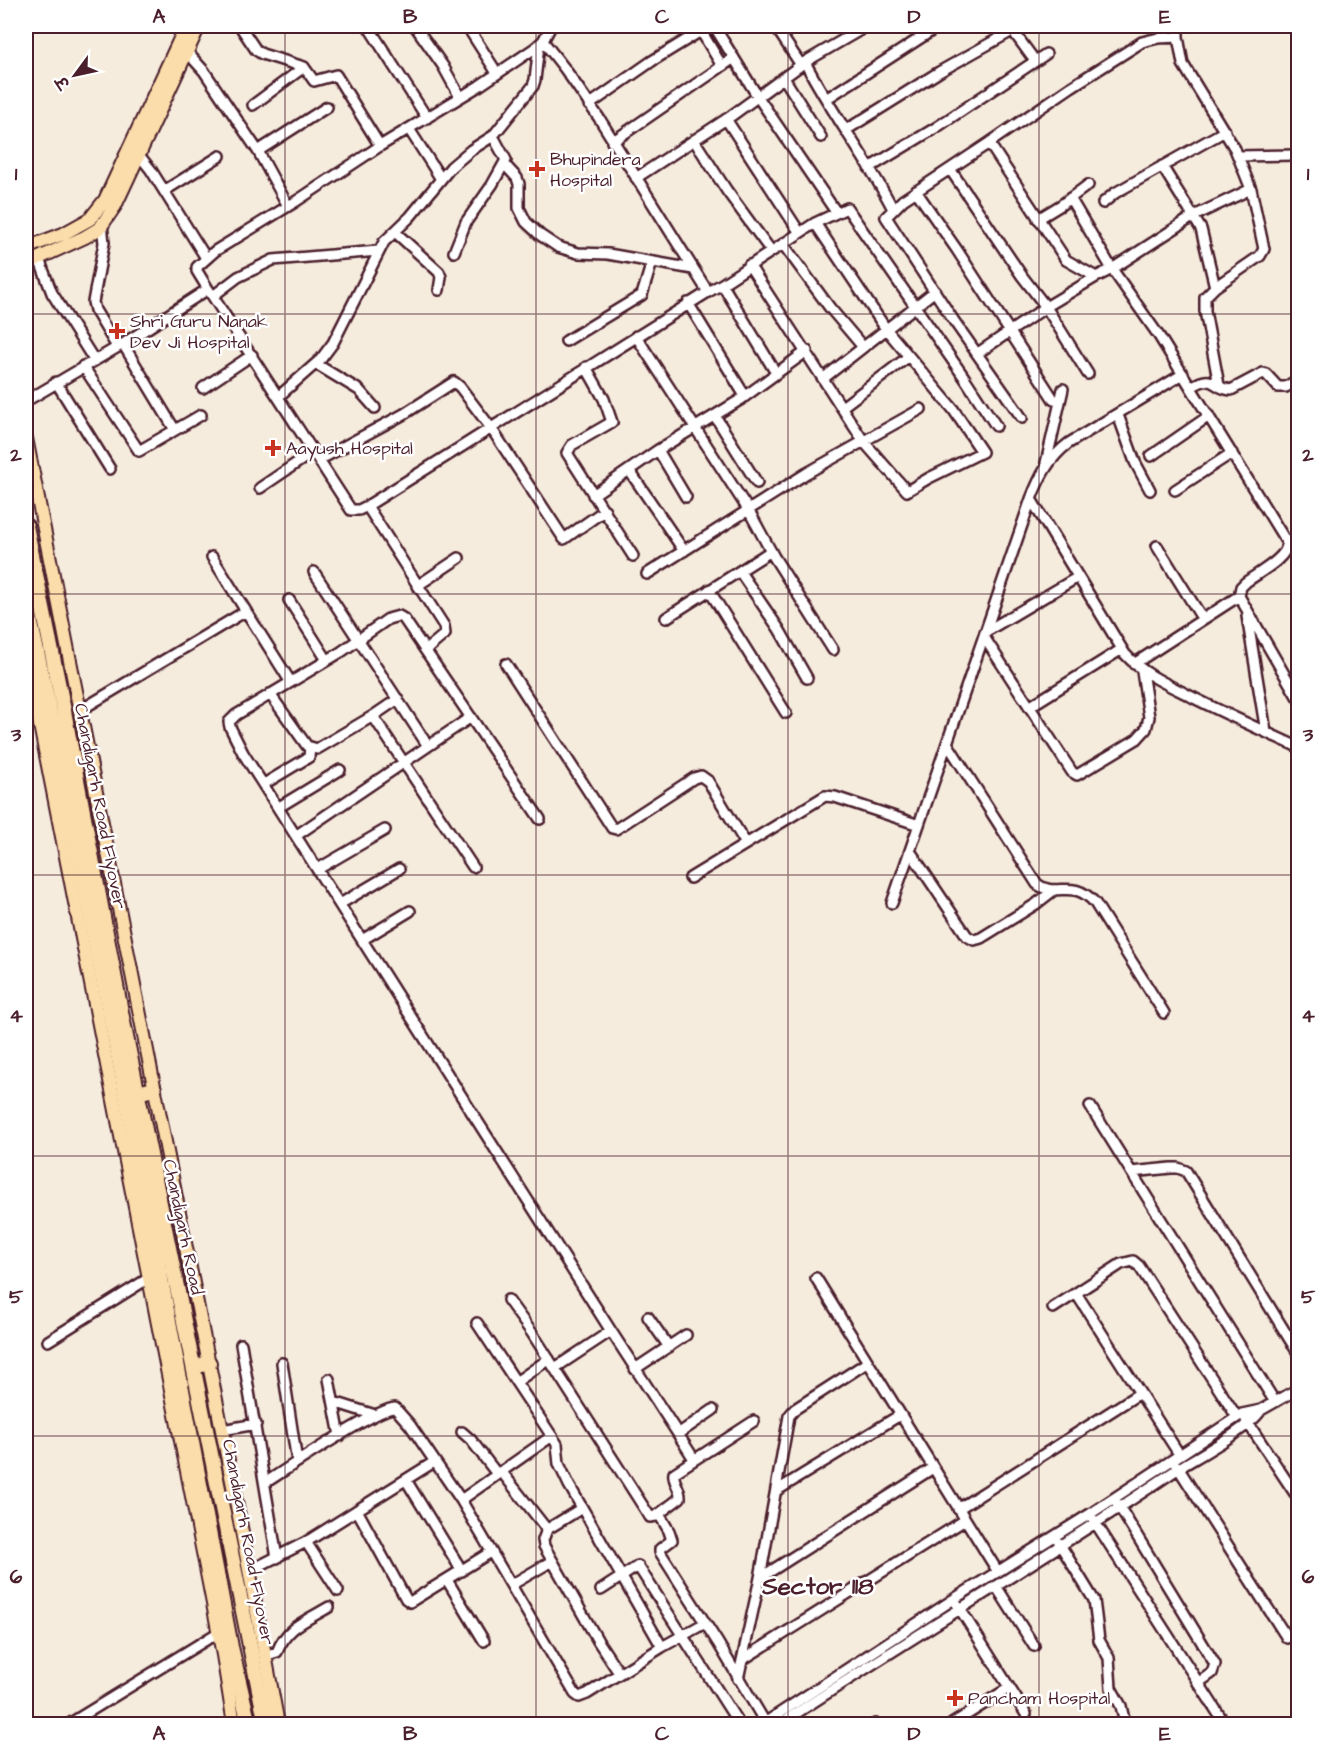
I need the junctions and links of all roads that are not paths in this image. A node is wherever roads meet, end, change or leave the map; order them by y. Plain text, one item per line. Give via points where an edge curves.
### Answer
1 (186, 26) edge
2 (199, 26) edge
3 (240, 26) edge
4 (368, 26) edge
5 (415, 26) edge
6 (467, 26) edge
7 (551, 26) edge
8 (714, 26) edge
9 (775, 26) edge
10 (867, 26) edge
11 (939, 26) edge
12 (1179, 26) edge
13 (703, 28) edge
14 (1011, 28) edge
15 (1178, 37) junction
16 (541, 43) junction
17 (187, 52) junction
18 (1046, 54) dead end
19 (734, 58) junction
20 (1035, 61) junction
21 (803, 64) junction
22 (722, 66) junction
23 (304, 67) junction
24 (497, 73) junction
25 (784, 78) junction
26 (758, 97) junction
27 (460, 98) junction
28 (826, 99) junction
29 (253, 105) dead end
30 (589, 105) junction
31 (327, 107) dead end
32 (427, 118) junction
33 (726, 119) junction
34 (409, 129) junction
35 (846, 130) junction
36 (1225, 131) junction
37 (493, 136) junction
38 (821, 137) dead end
39 (694, 140) junction
40 (612, 141) junction
41 (989, 143) junction
42 (380, 146) junction
43 (258, 152) junction
44 (139, 155) junction
45 (1299, 155) edge
46 (220, 156) dead end
47 (1238, 156) junction
48 (505, 165) junction
49 (1162, 166) junction
50 (869, 168) junction
51 (950, 169) junction
52 (441, 178) junction
53 (636, 178) junction
54 (1088, 185) dead end
55 (1251, 189) junction
56 (164, 191) junction
57 (916, 191) junction
58 (1070, 198) junction
59 (1103, 203) dead end
60 (288, 206) junction
61 (893, 209) junction
62 (836, 212) junction
63 (1194, 216) junction
64 (1038, 219) junction
65 (815, 223) junction
66 (102, 224) junction
67 (395, 232) junction
68 (800, 233) junction
69 (783, 244) junction
70 (26, 248) edge
71 (378, 251) junction
72 (771, 251) junction
73 (454, 252) dead end
74 (206, 258) junction
75 (39, 259) junction
76 (652, 262) junction
77 (26, 264) edge
78 (749, 265) junction
79 (693, 269) junction
80 (1112, 269) junction
81 (1096, 277) junction
82 (722, 284) junction
83 (1215, 287) junction
84 (439, 290) dead end
85 (936, 291) junction
86 (708, 292) junction
87 (211, 293) junction
88 (688, 303) junction
89 (915, 307) junction
90 (1046, 307) junction
91 (886, 329) junction
92 (1008, 332) junction
93 (636, 336) junction
94 (566, 341) dead end
95 (120, 345) junction
96 (863, 347) junction
97 (807, 351) junction
98 (978, 353) junction
99 (252, 355) junction
100 (908, 357) junction
101 (93, 360) junction
102 (316, 364) junction
103 (83, 366) junction
104 (586, 367) junction
105 (777, 373) junction
106 (1088, 374) dead end
107 (1183, 374) junction
108 (824, 378) junction
109 (1299, 379) edge
110 (56, 382) junction
111 (1219, 385) junction
112 (1191, 387) junction
113 (203, 388) dead end
114 (1064, 389) dead end
115 (745, 396) junction
116 (278, 397) junction
117 (1053, 400) dead end
118 (26, 401) edge
119 (842, 407) junction
120 (375, 408) dead end
121 (921, 410) dead end
122 (1118, 414) junction
123 (201, 415) dead end
124 (715, 416) junction
125 (1209, 416) junction
126 (1023, 418) dead end
127 (996, 426) dead end
128 (695, 427) junction
129 (491, 428) junction
130 (175, 430) junction
131 (26, 438) edge
132 (864, 442) junction
133 (658, 450) junction
134 (1232, 453) junction
135 (316, 456) junction
136 (1151, 456) dead end
137 (1045, 468) junction
138 (110, 469) dead end
139 (629, 470) junction
140 (757, 483) dead end
141 (260, 488) dead end
142 (1150, 489) dead end
143 (1174, 490) dead end
144 (594, 495) junction
145 (686, 496) dead end
146 (1031, 499) junction
147 (367, 506) junction
148 (604, 510) junction
149 (749, 512) junction
150 (26, 526) edge
151 (1157, 546) dead end
152 (684, 551) junction
153 (771, 551) junction
154 (633, 556) dead end
155 (212, 557) dead end
156 (459, 558) dead end
157 (314, 572) dead end
158 (740, 572) junction
159 (647, 574) dead end
160 (1078, 577) junction
161 (417, 586) junction
162 (709, 590) junction
163 (1239, 596) junction
164 (289, 600) dead end
165 (26, 601) edge
166 (1246, 610) junction
167 (246, 611) junction
168 (666, 618) dead end
169 (1202, 618) junction
170 (985, 635) junction
171 (358, 639) junction
172 (1122, 649) junction
173 (426, 650) junction
174 (833, 650) dead end
175 (26, 654) edge
176 (327, 660) junction
177 (506, 664) dead end
178 (1138, 668) junction
179 (807, 678) dead end
180 (290, 681) junction
181 (270, 694) junction
182 (1299, 698) edge
183 (398, 699) junction
184 (1029, 707) junction
185 (79, 711) junction
186 (786, 713) dead end
187 (373, 716) junction
188 (471, 717) junction
189 (1266, 732) junction
190 (947, 743) junction
191 (428, 746) junction
192 (310, 747) junction
193 (1299, 747) edge
194 (403, 763) junction
195 (340, 770) dead end
196 (264, 784) junction
197 (279, 807) junction
198 (540, 819) dead end
199 (919, 825) junction
200 (385, 830) dead end
201 (297, 836) junction
202 (746, 844) junction
203 (910, 850) junction
204 (473, 867) dead end
205 (318, 869) junction
206 (399, 869) dead end
207 (690, 878) dead end
208 (1054, 890) junction
209 (892, 903) dead end
210 (340, 904) junction
211 (410, 911) dead end
212 (362, 940) junction
213 (1164, 1013) dead end
214 (154, 1089) junction
215 (137, 1093) junction
216 (1090, 1106) dead end
217 (133, 1163) junction
218 (1131, 1172) junction
219 (150, 1278) junction
220 (816, 1278) dead end
221 (1076, 1293) junction
222 (508, 1300) dead end
223 (1053, 1308) dead end
224 (648, 1317) dead end
225 (477, 1323) dead end
226 (611, 1331) junction
227 (686, 1335) dead end
228 (48, 1341) dead end
229 (241, 1344) dead end
230 (669, 1347) junction
231 (1299, 1353) edge
232 (549, 1359) junction
233 (868, 1362) junction
234 (209, 1363) junction
235 (282, 1364) dead end
236 (194, 1367) junction
237 (555, 1368) junction
238 (635, 1370) junction
239 (329, 1379) dead end
240 (516, 1382) junction
241 (1299, 1389) edge
242 (1140, 1393) junction
243 (334, 1402) junction
244 (1275, 1402) junction
245 (713, 1410) dead end
246 (1261, 1410) junction
247 (375, 1415) junction
248 (900, 1415) junction
249 (1239, 1416) junction
250 (754, 1421) dead end
251 (255, 1424) junction
252 (1249, 1424) junction
253 (222, 1430) junction
254 (462, 1432) dead end
255 (678, 1434) junction
256 (340, 1436) junction
257 (552, 1436) junction
258 (189, 1440) junction
259 (1176, 1456) junction
260 (694, 1459) junction
261 (297, 1462) junction
262 (434, 1462) junction
263 (933, 1468) junction
264 (1179, 1469) junction
265 (499, 1472) junction
266 (406, 1480) junction
267 (265, 1483) junction
268 (776, 1491) junction
269 (1299, 1498) edge
270 (1114, 1499) junction
271 (461, 1500) junction
272 (582, 1508) junction
273 (1120, 1508) junction
274 (958, 1509) junction
275 (357, 1510) junction
276 (659, 1514) junction
277 (1090, 1514) junction
278 (965, 1520) junction
279 (1096, 1524) junction
280 (546, 1530) junction
281 (1055, 1536) junction
282 (306, 1542) junction
283 (1061, 1546) junction
284 (491, 1552) junction
285 (277, 1558) junction
286 (552, 1561) junction
287 (249, 1571) junction
288 (462, 1572) junction
289 (998, 1572) junction
290 (621, 1577) junction
291 (760, 1578) junction
292 (447, 1580) junction
293 (511, 1585) junction
294 (996, 1586) junction
295 (601, 1590) dead end
296 (338, 1591) dead end
297 (954, 1599) junction
298 (328, 1607) dead end
299 (960, 1609) junction
300 (705, 1623) junction
301 (219, 1632) junction
302 (682, 1636) junction
303 (1287, 1638) dead end
304 (484, 1641) dead end
305 (1034, 1646) dead end
306 (662, 1647) junction
307 (264, 1656) junction
308 (742, 1660) junction
309 (619, 1673) junction
310 (738, 1679) junction
311 (1198, 1683) junction
312 (1010, 1688) junction
313 (1026, 1714) dead end
314 (765, 1724) edge
315 (69, 1725) edge
316 (234, 1725) edge
317 (249, 1725) edge
318 (266, 1725) edge
319 (278, 1725) edge
320 (739, 1725) edge
321 (780, 1725) edge
322 (952, 1725) edge
323 (1125, 1725) edge
324 (1225, 1725) edge

1 - 70 main road via 105,200 90,219
2 - 17 main road
3 - 23 street via 260,53
4 - 32 street
5 - 27 street
6 - 24 street
7 - 16 street
8 - 19 street
9 - 21 street
10 - 21 street
11 - 28 street
12 - 15 street
13 - 22 street
13 - 30 street
14 - 20 street
14 - 35 street
15 - 36 street via 1186,70
15 - 41 street via 1142,42
16 - 24 street
16 - 30 street via 565,69
16 - 37 street via 533,86
17 - 43 street
17 - 44 main road
18 - 20 street
19 - 22 street
19 - 26 street
20 - 50 street
21 - 25 street
21 - 28 street
22 - 40 street
23 - 29 street
23 - 42 street via 315,81 336,75
24 - 27 street
25 - 26 street
25 - 38 street
26 - 33 street
26 - 62 street
27 - 32 street
28 - 35 street
30 - 40 street
31 - 43 street
32 - 34 street
33 - 39 street
33 - 68 street
34 - 42 street
34 - 52 street
35 - 50 street
36 - 47 street
36 - 49 street
37 - 48 street via 506,156
37 - 52 street
39 - 53 street
39 - 72 street
40 - 53 street
41 - 51 street
41 - 64 street
42 - 60 street
43 - 60 street
44 - 56 street
44 - 66 main road
45 - 47 street
46 - 56 street
47 - 55 street
48 - 73 street via 466,222
48 - 76 street via 519,184 521,215 546,239 568,250
49 - 59 street
49 - 63 street
50 - 61 street
51 - 57 street
51 - 90 street
52 - 67 street
53 - 79 street
54 - 58 street
55 - 63 street
55 - 83 street via 1263,253
56 - 74 street
57 - 61 street
57 - 92 street
58 - 64 street
58 - 80 street
60 - 74 street
61 - 85 street via 887,219
62 - 65 street
62 - 89 street via 849,209
63 - 80 street
63 - 83 street via 1201,229
64 - 81 street via 1065,260
65 - 68 street
65 - 91 street
66 - 75 main road via 85,237
66 - 95 street via 104,243 94,310
67 - 71 street
67 - 84 street via 441,274
68 - 69 street
69 - 72 street
69 - 96 street
71 - 87 street via 273,260
71 - 102 street via 339,333
72 - 78 street
74 - 87 street via 196,269
75 - 77 main road
75 - 101 street via 52,293
76 - 79 street
76 - 94 street via 642,295
78 - 82 street
78 - 97 street
79 - 86 street
80 - 81 street
80 - 107 street
81 - 90 street
82 - 86 street
82 - 105 street
83 - 111 street via 1204,303
85 - 89 street
85 - 98 street
86 - 88 street
87 - 95 street
87 - 99 street
88 - 93 street
88 - 115 street
89 - 91 street
89 - 127 street
90 - 92 street
90 - 106 street
91 - 96 street
91 - 100 street
92 - 98 street
92 - 117 street
93 - 104 street
93 - 128 street
95 - 101 street
95 - 130 street
96 - 108 street
97 - 105 street
97 - 108 street
98 - 126 street
99 - 113 street
99 - 116 street
100 - 119 street
100 - 132 street via 953,409 981,452 907,491
101 - 103 street
102 - 116 street
102 - 120 street via 359,390
103 - 110 street
103 - 130 street via 137,450 142,451
104 - 129 street
104 - 144 street via 612,422 572,445 567,453
105 - 115 street
107 - 112 street
107 - 122 street
108 - 119 street
109 - 111 street via 1278,387 1264,373 1234,389
110 - 118 street
110 - 138 street
111 - 112 street via 1204,380
112 - 125 street
114 - 137 street
115 - 124 street
116 - 135 street
119 - 132 street
121 - 132 street
122 - 137 street via 1059,450
122 - 142 street via 1135,462
123 - 130 street
124 - 128 street
124 - 140 street
125 - 134 street
125 - 136 street
128 - 133 street
128 - 149 street
129 - 135 street via 454,382 404,414
129 - 147 street
129 - 148 street via 564,539
131 - 185 main road
132 - 149 street via 807,473
133 - 139 street
133 - 145 street
134 - 143 street
134 - 163 street via 1288,547 1241,587
135 - 141 street
135 - 147 street via 348,507 355,511
137 - 146 street
139 - 144 street
139 - 152 street
144 - 148 street
146 - 160 street
146 - 170 street
147 - 161 street
148 - 154 street
149 - 152 street
149 - 153 street
150 - 215 highway, Chandigarh Road Flyover
151 - 169 street
152 - 159 street
153 - 158 street
153 - 174 street
155 - 167 street
156 - 161 street
157 - 171 street
158 - 162 street
158 - 179 street
160 - 170 street
160 - 172 street
161 - 173 street via 446,629
162 - 168 street
162 - 186 street
163 - 166 street
163 - 169 street
164 - 176 street
165 - 217 highway, Chandigarh Road Flyover via 135,1142
166 - 182 street
166 - 189 street
167 - 180 street
167 - 185 street
169 - 178 street
170 - 184 street
170 - 190 street
171 - 173 street via 399,615
171 - 176 street
171 - 183 street
172 - 178 street
172 - 184 street
173 - 188 street
175 - 217 main road
176 - 180 street
177 - 202 street via 612,828 701,776 708,781
178 - 184 street via 1149,717 1146,729 1137,739 1080,775 1072,772
178 - 189 street
180 - 181 street
181 - 192 street
181 - 196 street via 230,722 243,753
183 - 187 street
183 - 191 street
185 - 214 main road
187 - 192 street via 317,748
187 - 194 street
188 - 191 street
188 - 198 street
189 - 193 street
190 - 199 street
190 - 208 street via 1037,884
191 - 194 street
192 - 196 street via 309,757
194 - 201 street
194 - 204 street
195 - 197 street
196 - 197 street
197 - 201 street
199 - 202 street via 825,796
199 - 203 street
200 - 205 street
201 - 205 street
202 - 207 street
203 - 208 street via 967,936 974,940
203 - 209 street
205 - 210 street
206 - 210 street
208 - 213 street via 1078,890 1095,903
210 - 212 street
211 - 212 street
212 - 226 street
214 - 215 highway
214 - 234 main road
215 - 236 highway, Chandigarh Road
216 - 218 street
217 - 219 main road
217 - 258 highway, Chandigarh Road Flyover
218 - 231 street via 1178,1167 1186,1171
218 - 244 street
219 - 228 street
219 - 258 main road
220 - 233 street
221 - 223 street
221 - 242 street
221 - 249 street via 1121,1264 1136,1263
222 - 232 street
224 - 230 street
225 - 240 street
226 - 237 street
226 - 238 street
227 - 230 street
229 - 251 street
230 - 238 street
232 - 237 street
232 - 240 street
233 - 248 street
233 - 268 street via 792,1411
234 - 236 highway
234 - 253 main road
235 - 261 street
236 - 318 highway, Chandigarh Road Flyover
237 - 276 street via 648,1515
238 - 255 street
239 - 243 street
240 - 257 street
241 - 244 street
242 - 259 street
242 - 274 street
243 - 247 street
243 - 256 street
244 - 246 street
245 - 255 street
246 - 249 street
246 - 252 street
247 - 256 street
247 - 262 street via 398,1409
248 - 263 street
248 - 268 street
249 - 252 street
249 - 259 street
250 - 260 street
251 - 253 street
251 - 267 street
252 - 264 street
252 - 269 street
253 - 287 main road
254 - 265 street
255 - 260 street
256 - 261 street
257 - 265 street
257 - 272 street via 562,1472
258 - 301 main road
258 - 317 highway, Chandigarh Road Flyover
259 - 264 street
259 - 270 street
260 - 276 street via 673,1474 680,1498
261 - 267 street
262 - 266 street
262 - 271 street
263 - 274 street
263 - 291 street
264 - 273 street
264 - 303 street
265 - 271 street
265 - 280 street
266 - 275 street
266 - 288 street
267 - 285 street
268 - 291 street
270 - 273 street
270 - 277 street
271 - 284 street
272 - 280 street
272 - 290 street
273 - 279 street
273 - 311 street via 1215,1664 1212,1673
274 - 278 street
275 - 282 street
275 - 292 street via 408,1601
276 - 300 street via 672,1539 660,1551
277 - 279 street
277 - 281 street
278 - 289 street
278 - 308 street
279 - 283 street
279 - 311 street
280 - 286 street via 543,1543
281 - 283 street
281 - 289 street
282 - 285 street
282 - 296 street
283 - 294 street
283 - 323 street via 1094,1600 1099,1640 1110,1663 1111,1688
284 - 288 street
284 - 293 street
285 - 287 street
286 - 293 street
286 - 309 street
287 - 307 main road
288 - 292 street
289 - 297 street
290 - 295 street
290 - 302 street via 638,1566
290 - 306 street
291 - 308 street
292 - 304 street
293 - 309 street via 577,1696 587,1694
294 - 299 street
294 - 305 street
297 - 299 street
297 - 314 street
298 - 307 street via 291,1629 277,1652
299 - 312 street
299 - 321 street
300 - 302 street
300 - 310 street
301 - 315 street
301 - 316 main road
302 - 306 street
302 - 320 street
306 - 309 street
307 - 319 main road
308 - 310 street
310 - 314 street
311 - 324 street
312 - 313 street
312 - 322 street

